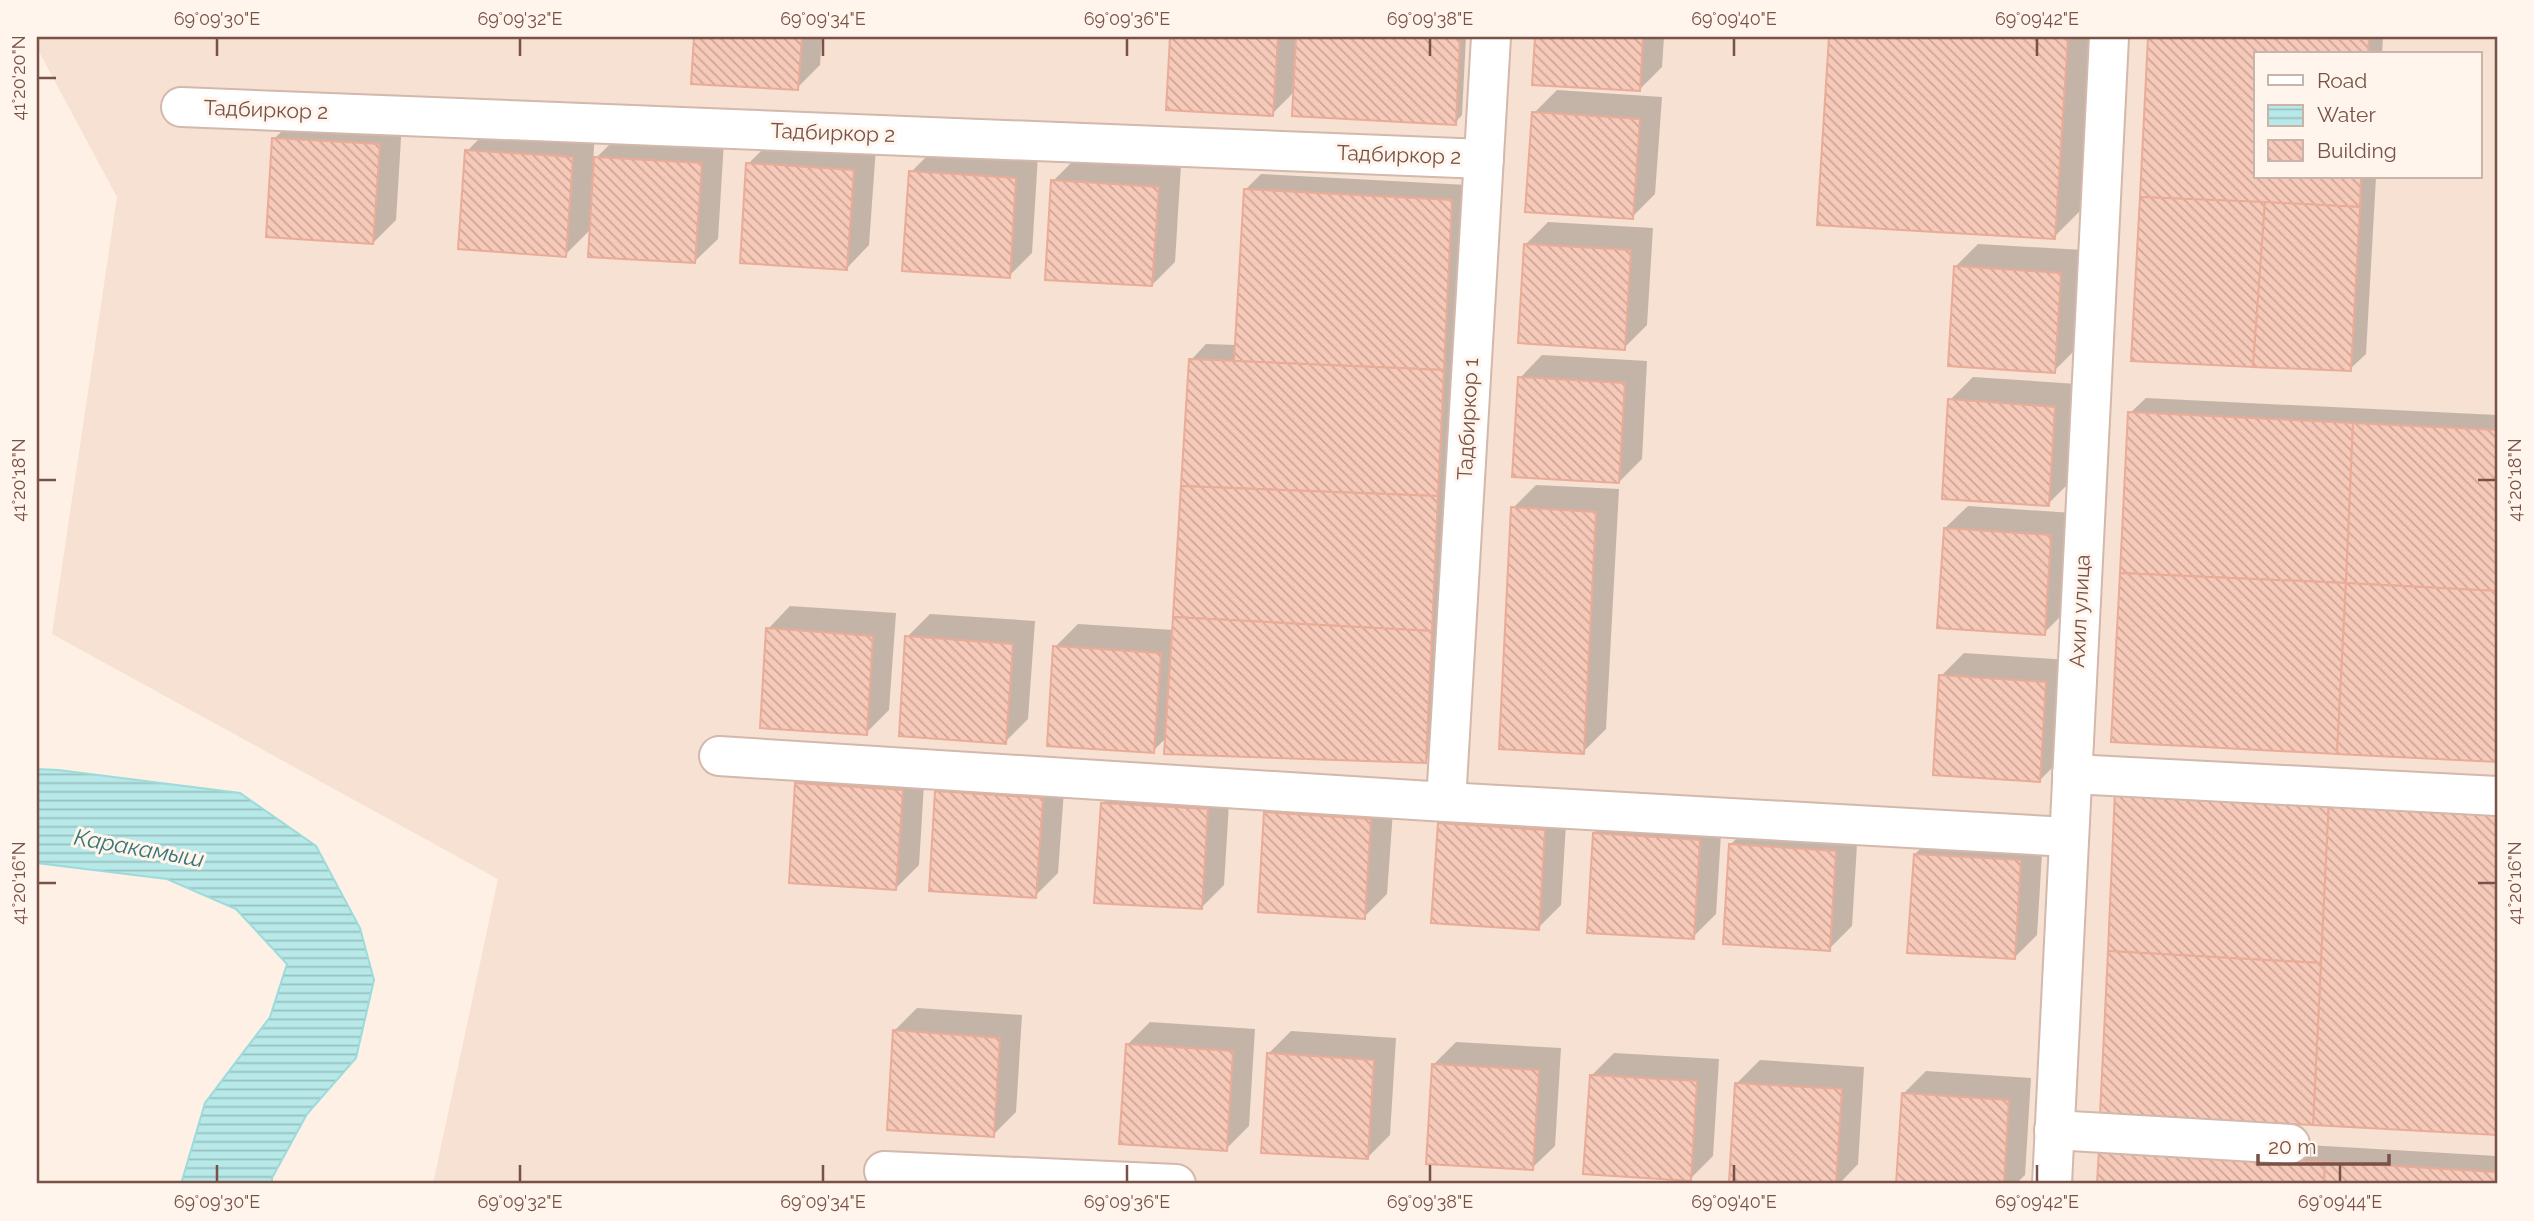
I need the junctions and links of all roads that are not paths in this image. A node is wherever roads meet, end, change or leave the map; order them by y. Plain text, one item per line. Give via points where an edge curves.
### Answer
1 (1491, 37) edge
2 (2109, 37) edge
3 (181, 107) dead end
4 (1484, 159) junction
5 (719, 756) dead end
6 (2072, 774) junction
7 (2497, 796) edge
8 (1446, 802) junction
9 (2069, 837) junction
10 (2054, 1130) junction
11 (2290, 1144) dead end
12 (884, 1171) dead end
13 (1093, 1182) edge
14 (1176, 1184) edge
15 (2052, 1184) edge

1 - 4 street, Тадбиркор 1
2 - 6 street, Ахил улица
3 - 4 street, Тадбиркор 2
4 - 8 street, Тадбиркор 1
5 - 8 street
6 - 7 street
6 - 9 street, Ахил улица
8 - 9 street
9 - 10 street, Ахил улица
10 - 11 street
10 - 15 street, Ахил улица
12 - 13 street
13 - 14 street

